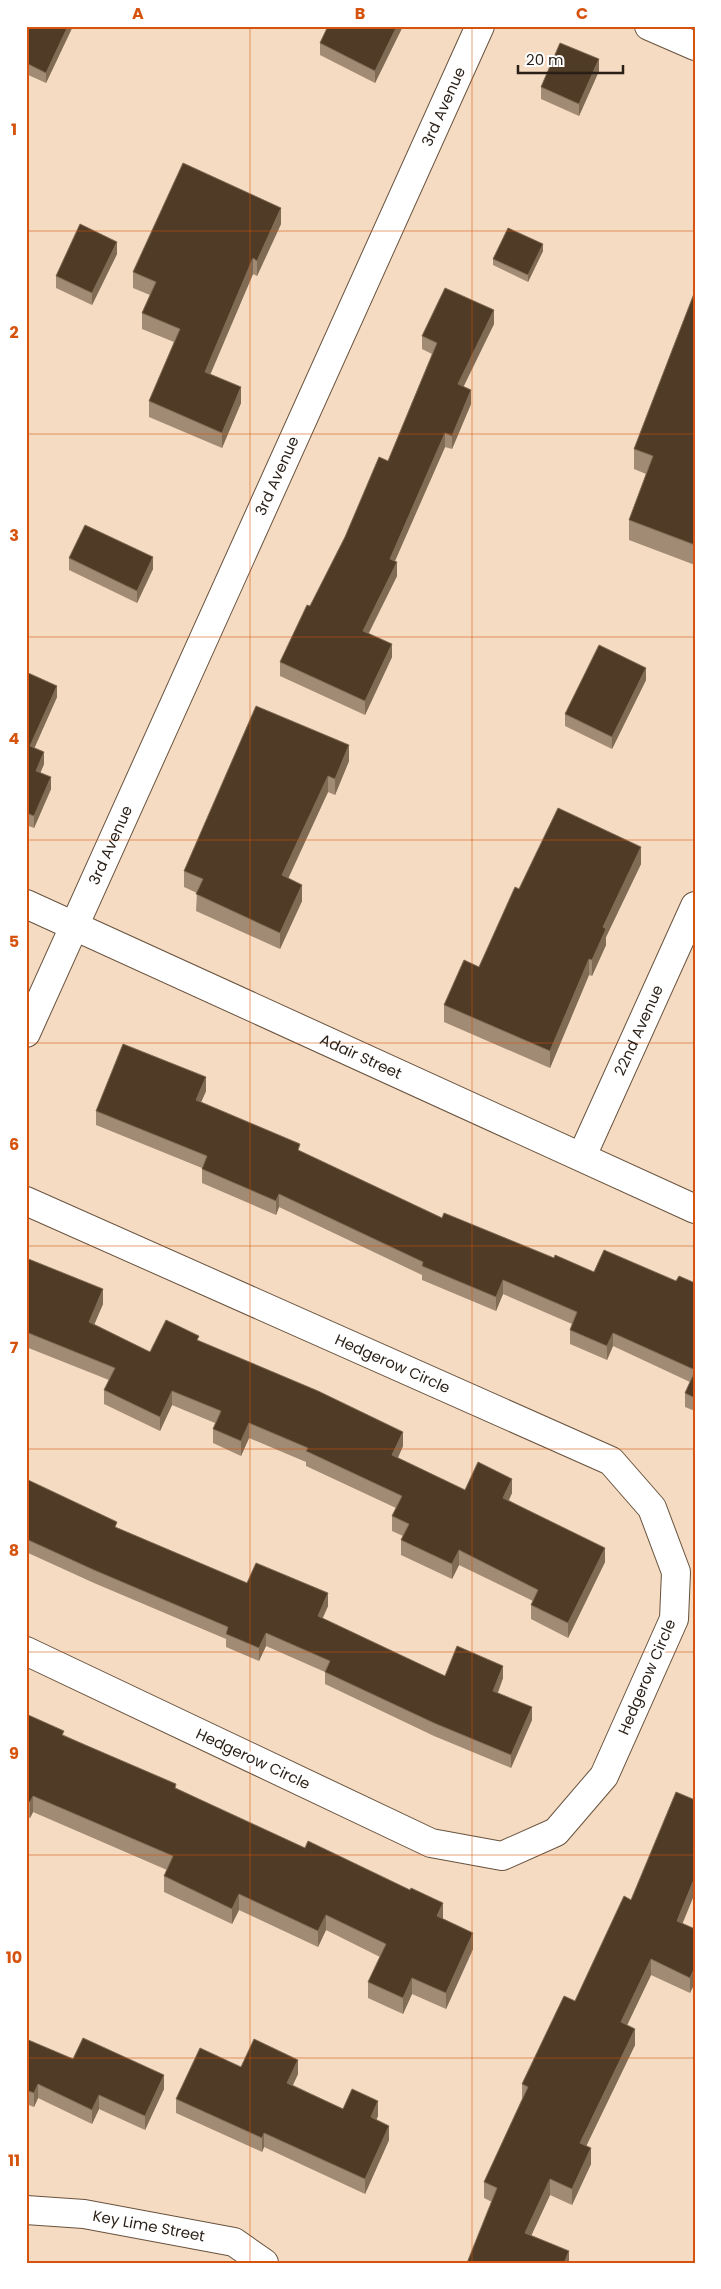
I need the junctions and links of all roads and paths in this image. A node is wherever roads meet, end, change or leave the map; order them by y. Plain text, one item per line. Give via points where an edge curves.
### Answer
1 (480, 26) edge
2 (649, 26) edge
3 (695, 46) edge
4 (26, 904) edge
5 (695, 906) edge
6 (75, 926) junction
7 (26, 1033) edge
8 (582, 1156) junction
9 (26, 1201) edge
10 (695, 1209) edge
11 (26, 1651) edge
12 (26, 2210) edge
13 (264, 2263) edge

1 - 6 street, 3rd Avenue
2 - 3 street
4 - 6 street, Adair Street
5 - 8 street, 22nd Avenue
6 - 7 street, 3rd Avenue
6 - 8 street, Adair Street
8 - 10 street, Adair Street
9 - 11 street, Hedgerow Circle via 611,1461 652,1508 676,1572 674,1619 604,1776 556,1832 502,1856 431,1843
12 - 13 street, Key Lime Street via 84,2214 234,2242

